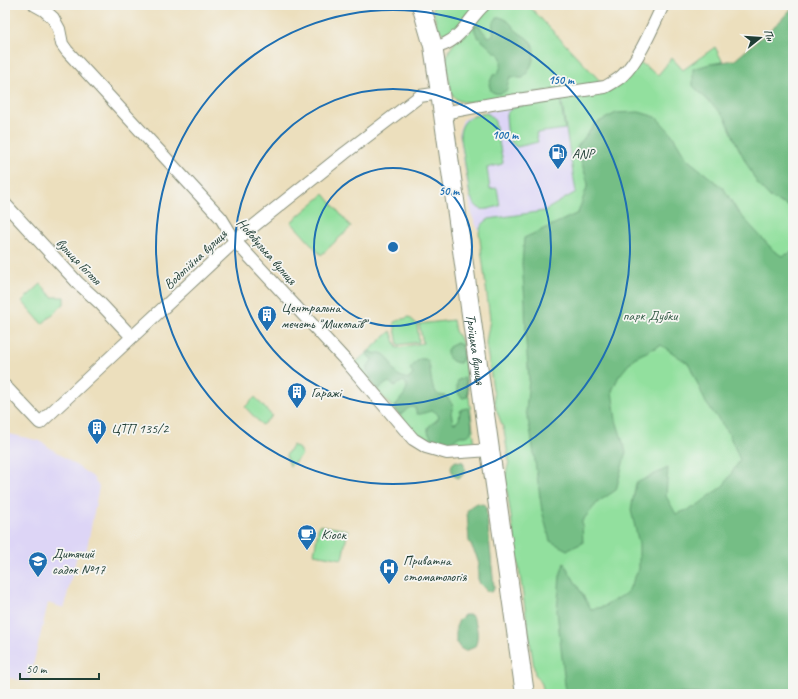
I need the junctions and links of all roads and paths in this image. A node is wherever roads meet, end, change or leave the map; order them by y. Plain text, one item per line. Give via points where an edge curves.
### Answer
1 (35, 5) edge
2 (421, 5) edge
3 (484, 5) edge
4 (663, 5) edge
5 (433, 46) junction
6 (440, 93) junction
7 (443, 113) junction
8 (5, 204) edge
9 (235, 241) junction
10 (132, 337) junction
11 (5, 386) edge
12 (490, 450) junction
13 (525, 694) edge

1 - 9 street, Новобузька вулиця via 53,18 67,51 221,218
2 - 5 main road, Троїцька вулиця
3 - 5 street via 454,38 444,45
4 - 7 street via 631,66 605,87
5 - 6 main road, Троїцька вулиця
6 - 7 main road, Троїцька вулиця
6 - 9 street, Водопійна вулиця via 420,96
7 - 12 main road, Троїцька вулиця
8 - 10 street, вулиця Гоголя
9 - 10 street, Водопійна вулиця
9 - 12 street, Новобузька вулиця via 347,362 413,439 426,447 447,453
10 - 11 street, Водопійна вулиця via 40,423
12 - 13 main road, Троїцька вулиця

